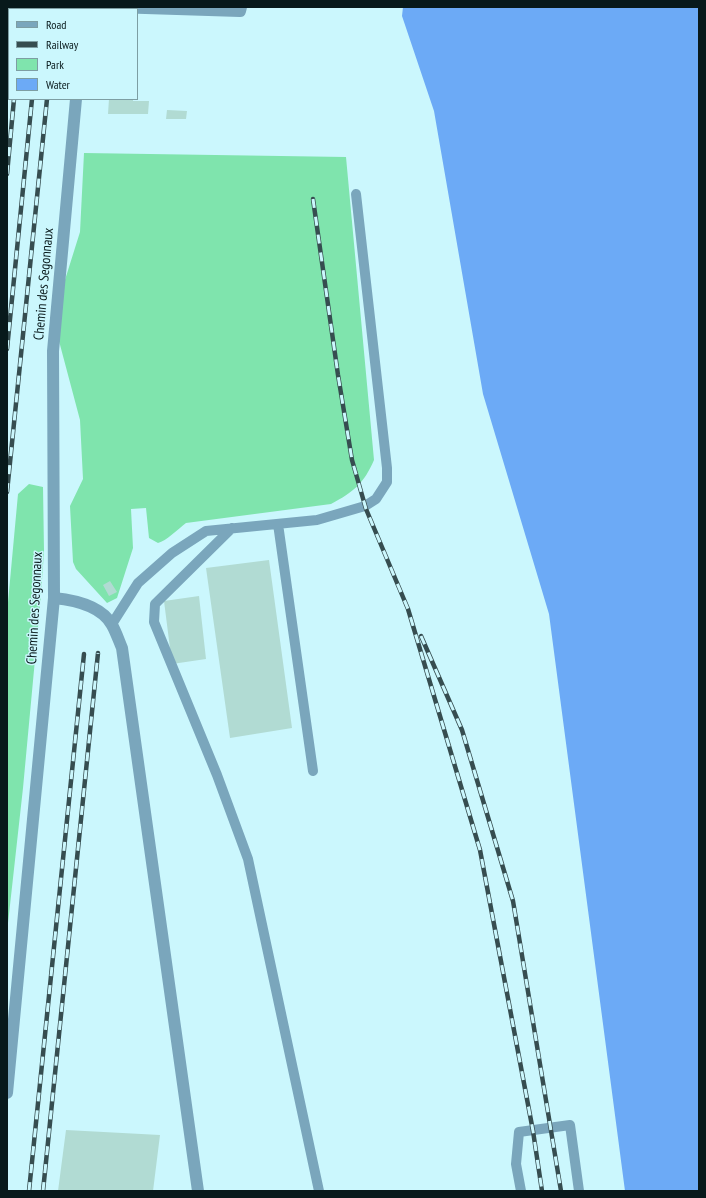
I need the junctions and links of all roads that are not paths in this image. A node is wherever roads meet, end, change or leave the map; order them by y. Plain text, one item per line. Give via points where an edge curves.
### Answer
1 (114, 7) edge
2 (240, 7) edge
3 (76, 100) edge
4 (356, 194) dead end
5 (278, 524) junction
6 (232, 528) junction
7 (54, 598) junction
8 (112, 624) junction
9 (313, 771) dead end
10 (7, 1094) edge
11 (198, 1191) edge
12 (319, 1191) edge
13 (521, 1191) edge
14 (579, 1191) edge

1 - 2 street via 240,11
3 - 7 street, Chemin des Segonnaux via 53,351
4 - 5 lane via 387,482 376,499 365,506 317,520
5 - 6 lane
5 - 9 lane
6 - 8 lane via 206,531 172,554 138,583
6 - 12 lane via 155,604 154,622 217,775 248,860
7 - 8 street via 89,605
7 - 10 street, Chemin des Segonnaux
8 - 11 street via 122,648
13 - 14 lane via 516,1164 519,1132 570,1125

